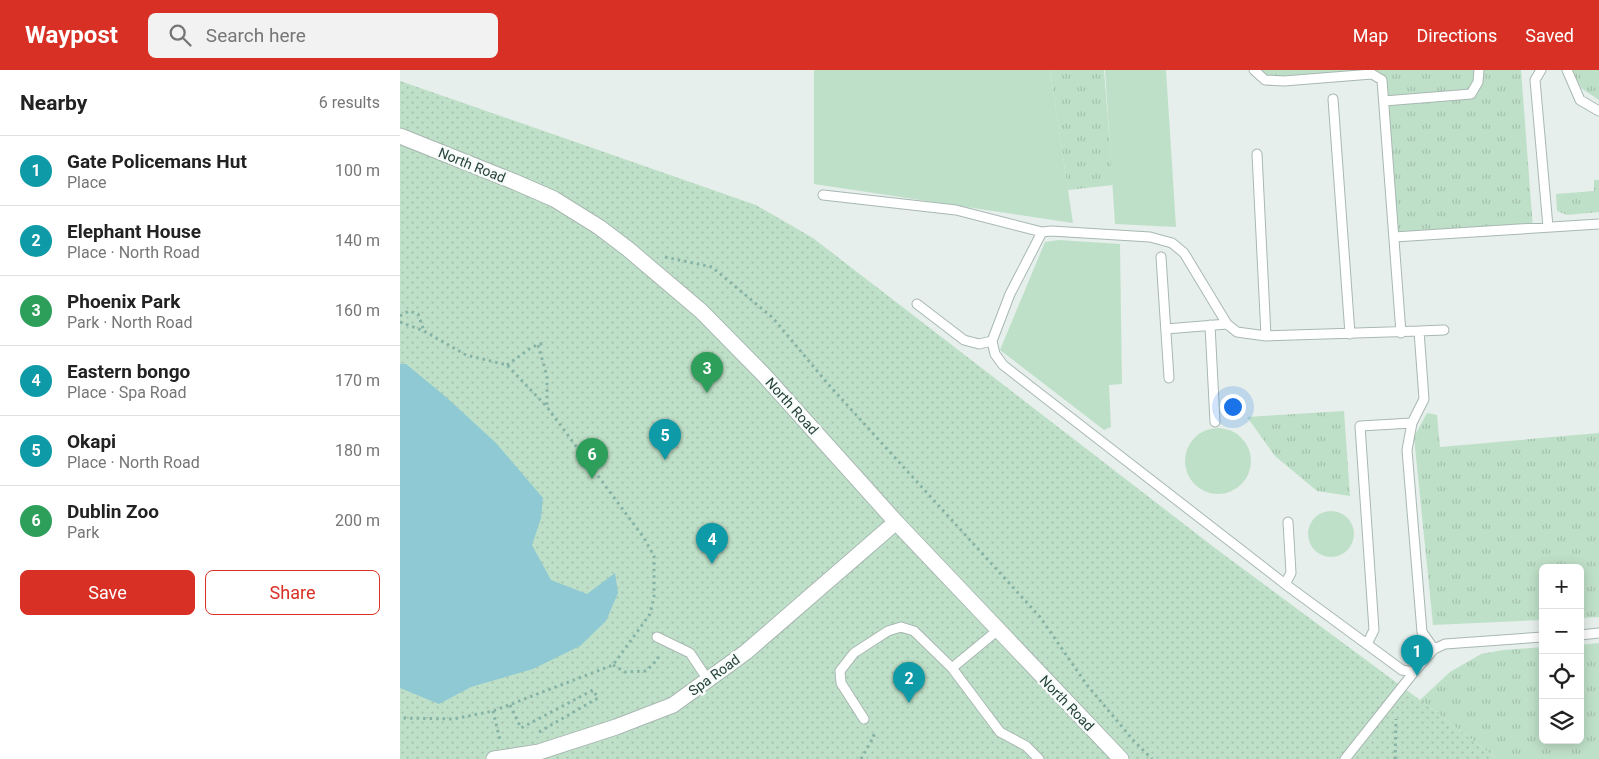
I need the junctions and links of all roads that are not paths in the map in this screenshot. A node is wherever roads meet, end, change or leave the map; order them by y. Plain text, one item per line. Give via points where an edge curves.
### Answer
1 (1254, 70) edge
2 (1479, 70) edge
3 (1541, 70) edge
4 (1567, 70) edge
5 (1334, 99) dead end
6 (1384, 101) junction
7 (1599, 111) edge
8 (400, 136) edge
9 (1257, 154) dead end
10 (823, 195) dead end
11 (1599, 224) edge
12 (1548, 228) junction
13 (1042, 232) junction
14 (1394, 237) junction
15 (1161, 257) dead end
16 (917, 304) dead end
17 (1227, 324) junction
18 (1210, 325) junction
19 (1166, 329) junction
20 (1444, 330) dead end
21 (1419, 331) junction
22 (1401, 333) junction
23 (1350, 334) junction
24 (1266, 336) junction
25 (992, 341) junction
26 (1169, 378) dead end
27 (1215, 422) dead end
28 (1412, 423) junction
29 (896, 522) junction
30 (1288, 522) dead end
31 (1285, 584) junction
32 (998, 630) junction
33 (1599, 633) edge
34 (1584, 634) edge
35 (658, 637) road end
36 (1539, 637) edge
37 (1367, 644) junction
38 (1434, 649) junction
39 (952, 668) junction
40 (1414, 672) junction
41 (708, 680) junction
42 (864, 718) road end
43 (498, 753) edge
44 (1039, 759) edge
45 (1121, 759) edge
46 (1345, 759) edge

1 - 6 lane via 1265,80 1284,81 1372,74 1382,80
2 - 6 lane via 1478,82 1471,94
3 - 12 lane via 1535,80
4 - 7 lane via 1580,100
5 - 23 lane
6 - 14 lane
8 - 29 street, North Road via 554,199 628,249 701,311 752,362
9 - 24 lane
10 - 13 lane via 956,210
11 - 12 lane
12 - 14 lane
13 - 17 lane via 1150,237 1172,243 1184,253
13 - 25 lane via 1010,294
14 - 22 lane
15 - 19 lane
16 - 25 lane via 964,340 979,344
17 - 18 lane
17 - 24 lane via 1237,332
18 - 19 lane
18 - 27 lane
19 - 26 lane
20 - 21 lane
21 - 22 lane
21 - 28 lane via 1424,399
22 - 23 lane
23 - 24 lane
25 - 31 lane via 995,354 1003,365
28 - 37 lane via 1360,426 1374,630
28 - 38 lane via 1407,450 1422,632
29 - 32 street, North Road
29 - 41 street, Spa Road via 746,652
30 - 31 lane via 1291,573
31 - 37 lane
32 - 39 lane
32 - 45 street, North Road
33 - 34 lane
35 - 41 lane via 690,653
36 - 38 lane via 1445,644
37 - 40 lane via 1402,670
38 - 40 lane
39 - 42 lane via 914,631 901,627 888,631 854,653 840,671 841,684
39 - 44 lane via 1000,732 1026,746
40 - 46 lane
41 - 43 street, Spa Road via 673,705 616,727 538,752

